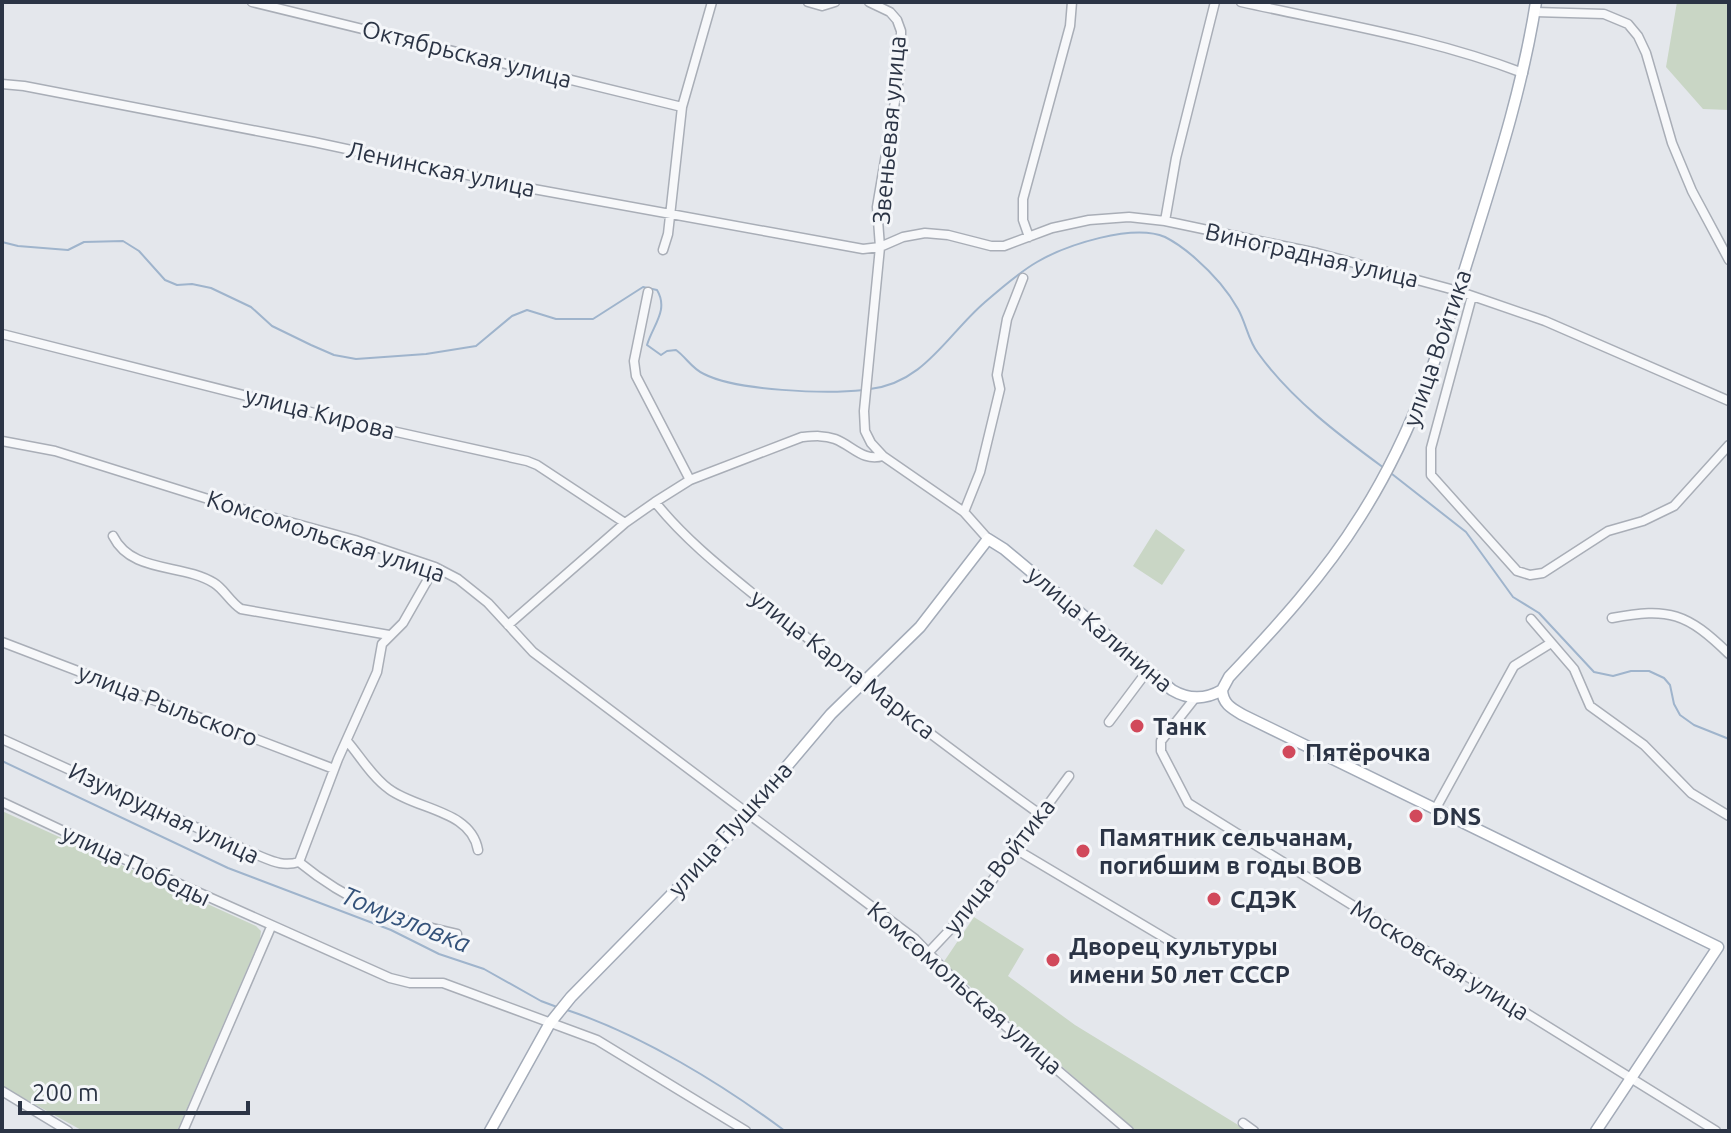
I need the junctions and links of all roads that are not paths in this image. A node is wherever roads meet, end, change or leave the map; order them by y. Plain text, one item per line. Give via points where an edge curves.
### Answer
1 (252, 2) edge
2 (712, 2) edge
3 (808, 2) edge
4 (835, 2) edge
5 (869, 2) edge
6 (1072, 2) edge
7 (1215, 2) edge
8 (1241, 2) edge
9 (1535, 7) edge
10 (1523, 73) junction
11 (2, 84) edge
12 (682, 107) junction
13 (670, 213) junction
14 (1165, 221) junction
15 (1029, 237) junction
16 (880, 247) junction
17 (663, 250) dead end
18 (1729, 260) edge
19 (1023, 278) dead end
20 (1458, 291) junction
21 (648, 292) dead end
22 (1472, 296) junction
23 (2, 334) edge
24 (1729, 399) edge
25 (865, 402) joint
26 (2, 441) edge
27 (1729, 445) edge
28 (883, 456) junction
29 (690, 480) junction
30 (655, 502) junction
31 (964, 512) junction
32 (625, 523) junction
33 (113, 536) dead end
34 (988, 539) junction
35 (435, 567) junction
36 (1612, 618) dead end
37 (1531, 619) dead end
38 (508, 625) junction
39 (389, 635) junction
40 (2, 642) edge
41 (1551, 643) junction
42 (1729, 654) edge
43 (1148, 670) junction
44 (861, 682) junction
45 (1222, 690) junction
46 (1195, 698) junction
47 (1109, 722) dead end
48 (2, 739) edge
49 (347, 741) junction
50 (334, 769) junction
51 (1069, 776) dead end
52 (2, 802) edge
53 (1436, 808) junction
54 (747, 814) junction
55 (1041, 815) junction
56 (1729, 816) edge
57 (478, 850) dead end
58 (1017, 850) junction
59 (299, 862) junction
60 (271, 927) junction
61 (457, 934) dead end
62 (1180, 947) dead end
63 (1718, 947) junction
64 (1729, 952) edge
65 (928, 953) junction
66 (551, 1022) junction
67 (1630, 1079) junction
68 (2, 1091) edge
69 (1243, 1123) dead end
70 (68, 1131) edge
71 (183, 1131) edge
72 (490, 1131) edge
73 (746, 1131) edge
74 (1129, 1131) edge
75 (1254, 1131) edge
76 (1596, 1131) edge
77 (1716, 1131) edge

1 - 12 street, Октябрьская улица
2 - 12 street
3 - 4 street
5 - 16 street, Звеньевая улица via 890,12 901,31 899,78 877,207
6 - 15 street via 1023,199
7 - 14 street
8 - 10 street via 1434,44
9 - 10 main road, улица Войтика
9 - 18 street via 1604,14 1628,24 1638,36 1677,155
10 - 20 main road, улица Войтика
11 - 13 street, Ленинская улица
12 - 13 street
13 - 16 street, Ленинская улица via 843,247
13 - 17 street
14 - 15 street, Виноградная улица via 1089,220
14 - 20 street, Виноградная улица via 1317,253
15 - 16 street, Виноградная улица via 991,246 925,233
16 - 25 street, Звеньевая улица
19 - 31 street via 1007,319 997,375 1000,389 980,472
20 - 22 street, Виноградная улица
20 - 45 main road, улица Войтика via 1404,440 1360,518 1319,576
21 - 29 street via 634,361 636,376
22 - 24 street, Виноградная улица
22 - 27 street via 1431,448 1431,475 1517,571 1543,573 1608,531 1674,506
23 - 32 street, улица Кирова via 527,461
25 - 28 street, улица Калинина via 865,431
26 - 35 street, Комсомольская улица via 55,451
28 - 29 street via 866,457 818,435
28 - 31 street, улица Калинина
29 - 30 street
30 - 32 street
30 - 44 street, улица Карла Маркса via 708,556
31 - 34 street, улица Калинина
32 - 38 street
33 - 39 street via 119,548 139,560 215,583 241,609
34 - 43 main road, улица Калинина
34 - 44 main road, улица Пушкина via 920,627
35 - 38 street, Комсомольская улица via 458,579
35 - 39 street via 403,623
36 - 42 street via 1647,611 1681,617
37 - 41 street
38 - 54 street, Комсомольская улица via 533,652
39 - 49 street
40 - 50 street, улица Рыльского
41 - 53 street via 1514,666
41 - 56 street via 1574,669 1590,706 1644,745 1691,793
43 - 46 main road, улица Калинина via 1183,697
43 - 47 street
44 - 54 main road, улица Пушкина
44 - 55 street, улица Карла Маркса
45 - 46 main road, улица Калинина
45 - 53 main road via 1228,706 1243,715
46 - 67 street, Московская улица via 1161,741 1188,803
48 - 59 street, Изумрудная улица via 257,855 289,866
49 - 50 street
49 - 57 street via 386,787 471,830
50 - 59 street
51 - 55 street, улица Войтика
52 - 60 street, улица Победы
53 - 63 main road
54 - 65 street, Комсомольская улица
54 - 66 main road, улица Пушкина
55 - 58 street, улица Войтика
58 - 62 street
58 - 65 street, улица Войтика
59 - 61 street via 323,883 366,906
60 - 66 street, улица Победы via 390,978 443,983
60 - 71 street
63 - 64 street
63 - 67 main road
65 - 74 street, Комсомольская улица via 968,994
66 - 72 main road, улица Пушкина
66 - 73 street, улица Победы via 597,1040
67 - 76 main road
67 - 77 street, Московская улица
68 - 70 street
69 - 75 street

